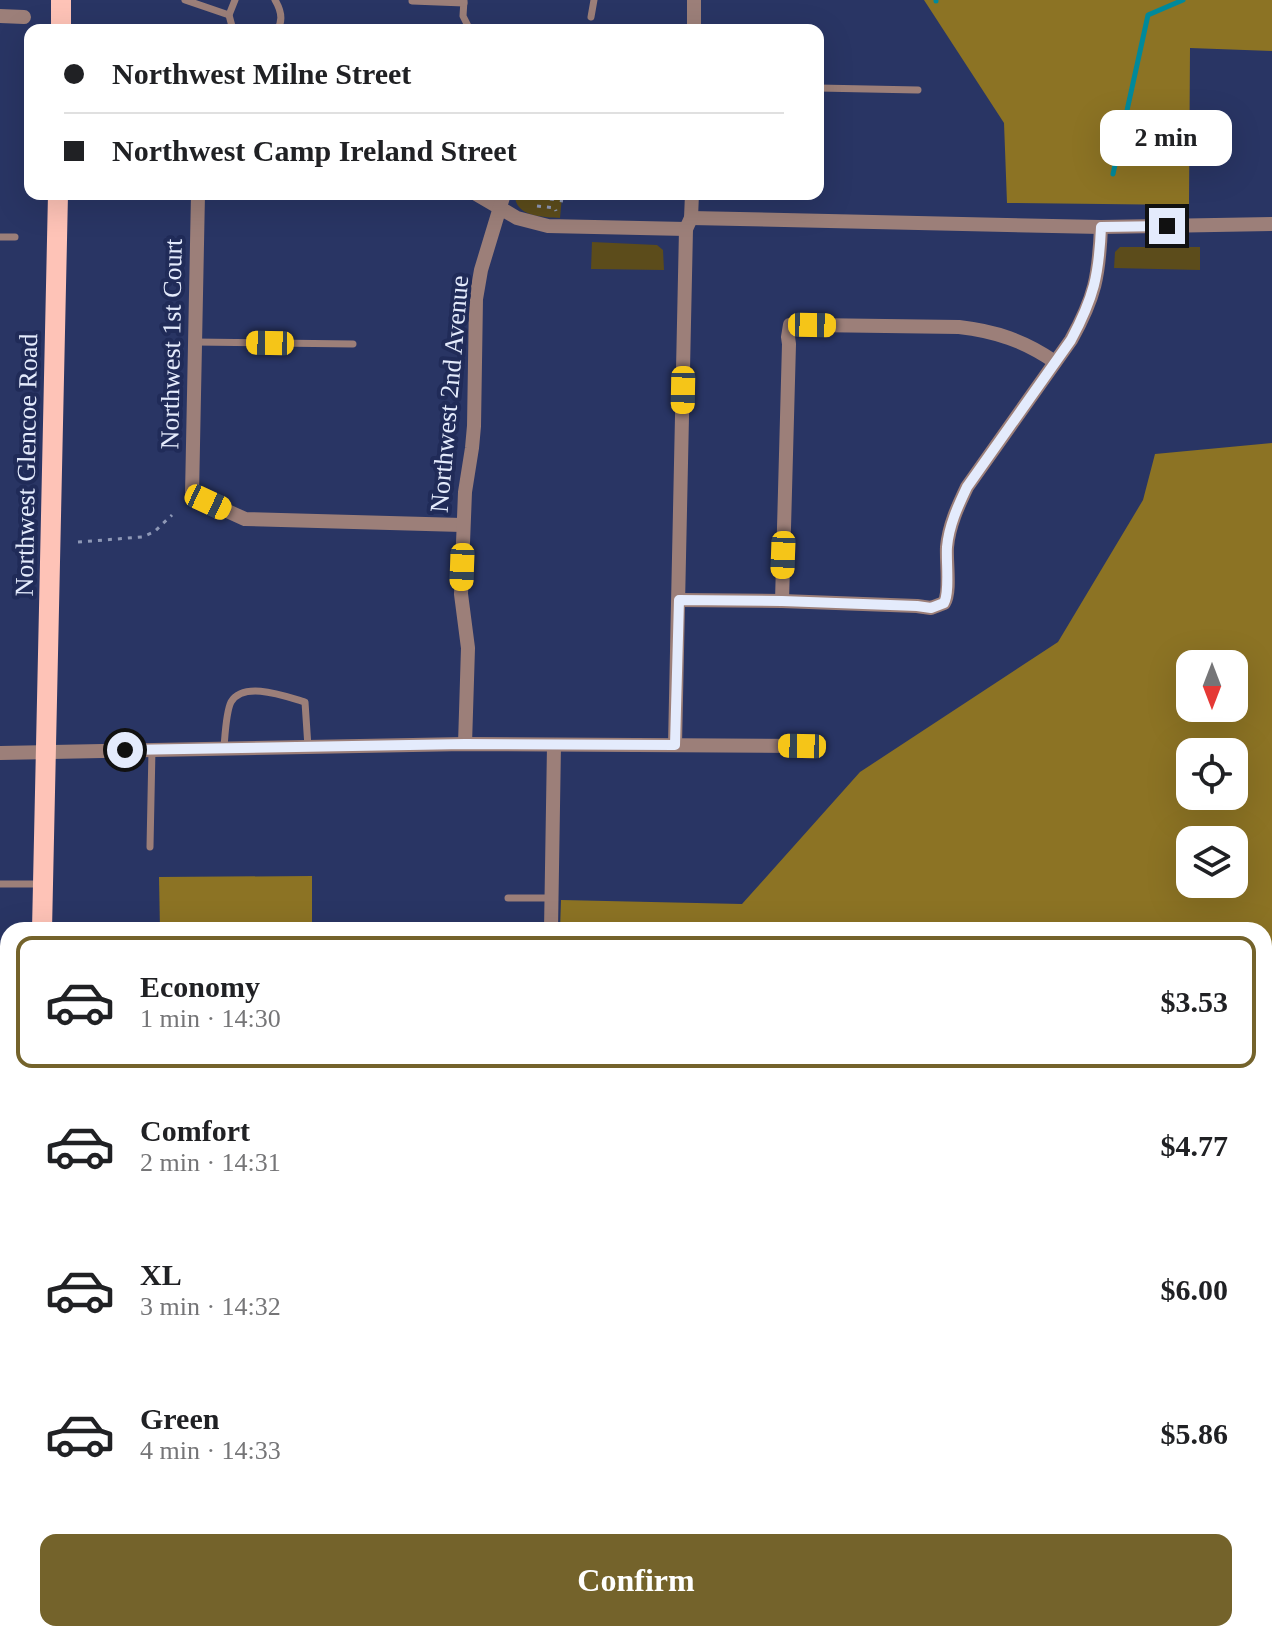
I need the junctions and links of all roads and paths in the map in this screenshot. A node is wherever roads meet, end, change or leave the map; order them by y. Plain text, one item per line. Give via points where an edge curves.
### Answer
1 (61, 0) edge
2 (185, 0) edge
3 (235, 0) edge
4 (275, 0) edge
5 (594, 0) edge
6 (694, 0) edge
7 (412, 1) edge
8 (464, 1) edge
9 (229, 15) junction
10 (0, 16) edge
11 (24, 17) dead end
12 (591, 17) dead end
13 (61, 24) edge
14 (231, 24) edge
15 (280, 24) edge
16 (467, 24) edge
17 (694, 24) edge
18 (824, 88) edge
19 (918, 90) dead end
20 (58, 200) edge
21 (198, 200) edge
22 (556, 200) joint
23 (691, 200) edge
24 (502, 201) edge
25 (563, 201) dead end
26 (555, 208) dead end
27 (689, 224) junction
28 (1272, 224) edge
29 (1101, 227) junction
30 (0, 237) edge
31 (15, 237) dead end
32 (195, 342) junction
33 (353, 344) dead end
34 (1055, 362) junction
35 (172, 515) dead end
36 (462, 525) junction
37 (78, 542) dead end
38 (679, 600) junction
39 (782, 601) junction
40 (465, 744) junction
41 (554, 745) junction
42 (675, 745) junction
43 (802, 746) dead end
44 (308, 747) junction
45 (224, 748) junction
46 (152, 749) junction
47 (45, 751) junction
48 (0, 753) edge
49 (150, 847) dead end
50 (0, 884) edge
51 (43, 884) junction
52 (508, 898) dead end
53 (552, 898) junction
54 (42, 922) edge
55 (551, 922) edge

1 - 13 main road
2 - 9 lane
3 - 9 lane
4 - 15 lane
5 - 12 lane
6 - 17 street
7 - 8 lane
8 - 16 lane
9 - 14 lane
10 - 11 street
18 - 19 lane
20 - 47 main road, Northwest Glencoe Road
21 - 32 street, Northwest 1st Court
22 - 25 path
22 - 26 path
23 - 27 street
24 - 27 street via 517,218 548,226
24 - 36 street, Northwest 2nd Avenue via 477,289 474,426
27 - 29 street
27 - 38 street
28 - 29 street
29 - 34 street via 1093,294
30 - 31 lane
32 - 33 lane
32 - 36 street, Northwest 1st Court via 192,495 245,519
34 - 39 street via 958,505 948,544 944,603 931,608
34 - 39 street via 1033,347 981,330 790,325
35 - 37 path via 142,537
36 - 40 street, Northwest 2nd Avenue via 461,608 468,648
38 - 39 street
38 - 42 street
40 - 41 street
40 - 44 street
41 - 42 street
41 - 53 street
42 - 43 street
44 - 45 street
44 - 45 lane via 305,702 253,690 230,703
45 - 46 street
46 - 47 street
46 - 49 lane
47 - 48 street
47 - 51 main road, Northwest Glencoe Road
50 - 51 lane
51 - 54 main road, Northwest Glencoe Road
52 - 53 lane
53 - 55 street

